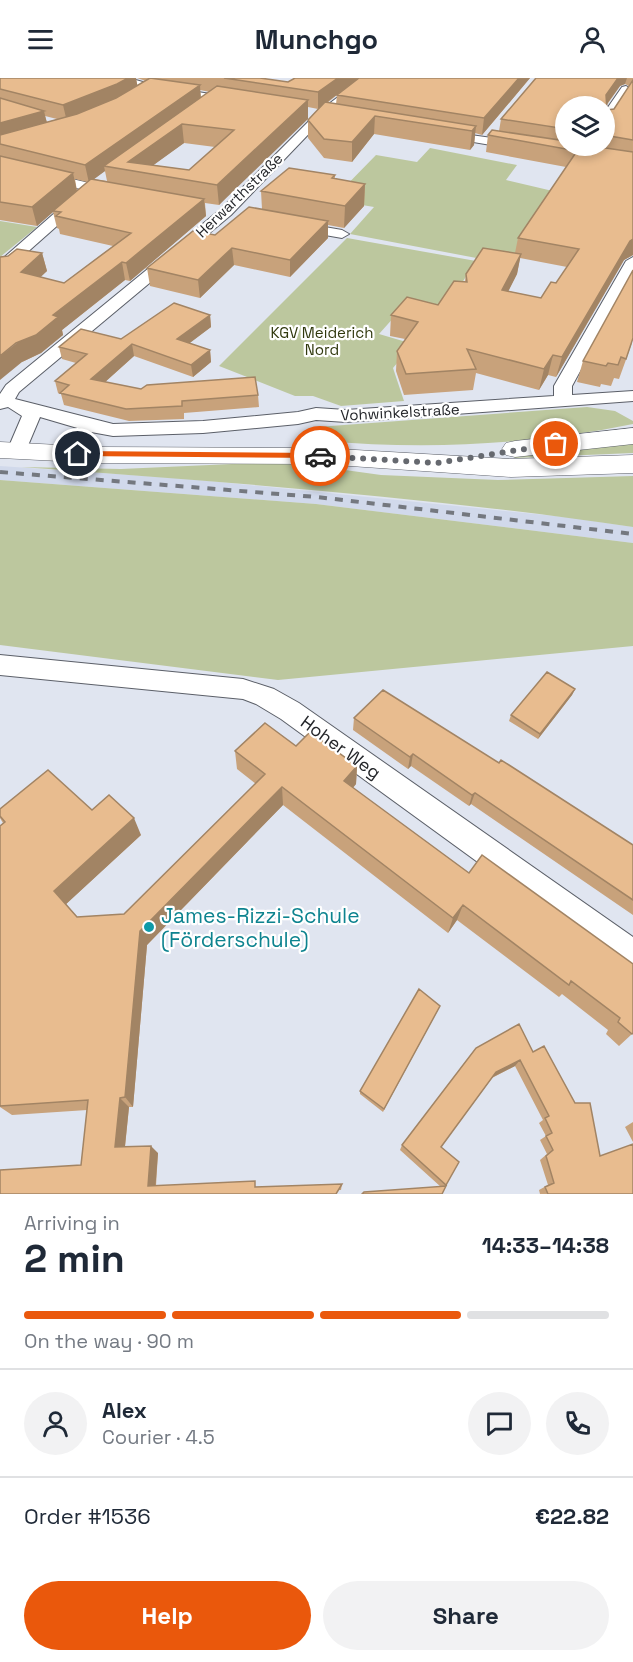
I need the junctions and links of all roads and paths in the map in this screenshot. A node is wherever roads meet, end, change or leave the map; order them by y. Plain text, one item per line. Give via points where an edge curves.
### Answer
1 (118, 78) edge
2 (163, 78) edge
3 (369, 78) edge
4 (152, 88) junction
5 (626, 89) edge
6 (136, 97) edge
7 (216, 98) junction
8 (251, 104) edge
9 (615, 106) edge
10 (198, 110) edge
11 (427, 132) edge
12 (490, 136) junction
13 (534, 149) edge
14 (474, 154) dead end
15 (0, 166) edge
16 (19, 172) junction
17 (109, 175) edge
18 (0, 184) edge
19 (91, 189) junction
20 (124, 195) edge
21 (203, 208) edge
22 (232, 213) junction
23 (284, 223) edge
24 (342, 234) dead end
25 (633, 261) edge
26 (0, 268) edge
27 (633, 396) edge
28 (2, 400) edge
29 (563, 402) junction
30 (26, 409) junction
31 (633, 436) edge
32 (8, 450) edge
33 (437, 463) junction
34 (633, 464) edge
35 (0, 665) edge
36 (633, 956) edge

1 - 4 street
2 - 4 street
3 - 22 street, Herwarthstraße via 321,115
4 - 6 street
4 - 7 street
5 - 9 street
7 - 8 street
7 - 10 street
11 - 12 street
12 - 13 street
12 - 14 street
15 - 16 street
16 - 18 street
16 - 19 street
17 - 19 street
19 - 20 street
19 - 26 street
21 - 22 street
22 - 28 street, Herwarthstraße
23 - 24 street
25 - 29 street via 563,386
27 - 29 street, Vohwinkelstraße
28 - 30 street, Vohwinkelstraße
29 - 30 street, Vohwinkelstraße via 346,416 316,414 215,426 130,430 98,428
30 - 32 street via 30,421
31 - 33 main road
32 - 33 main road via 99,455 321,456
33 - 34 main road via 512,468
35 - 36 street, Hoher Weg via 232,688 265,696

